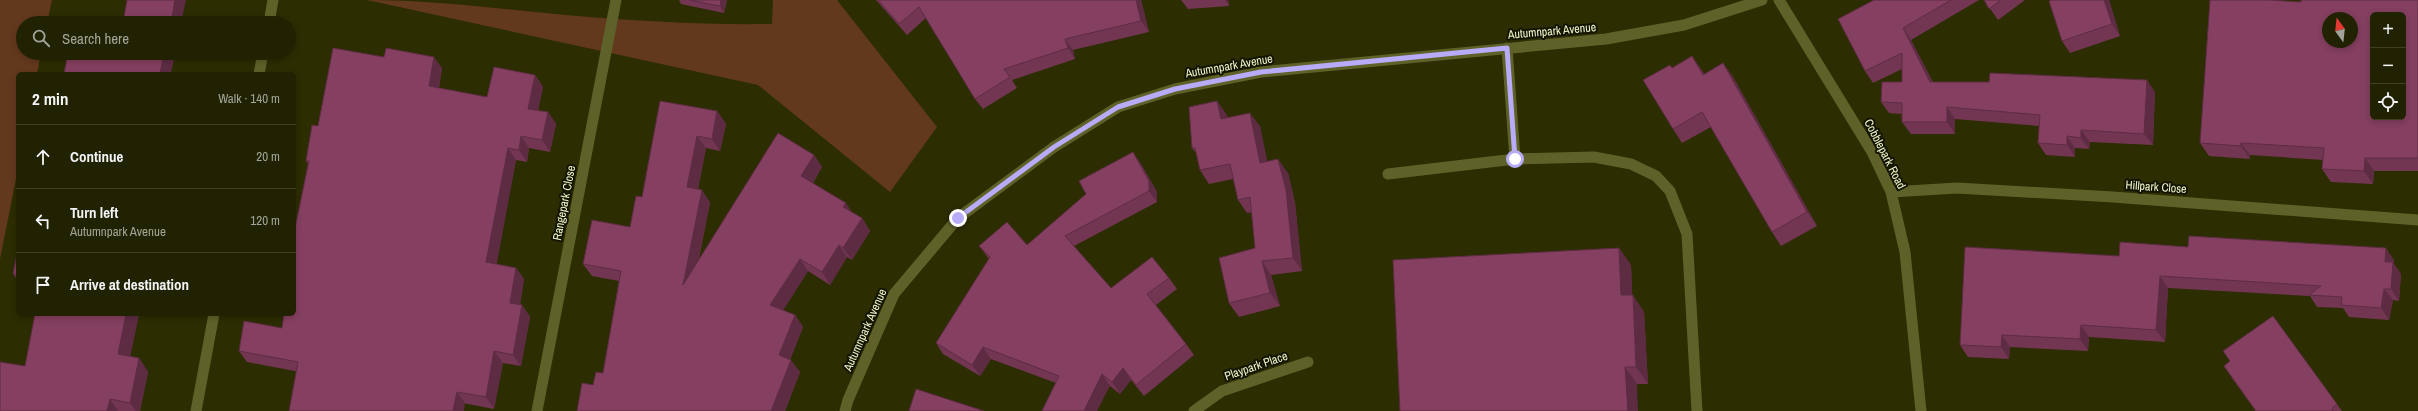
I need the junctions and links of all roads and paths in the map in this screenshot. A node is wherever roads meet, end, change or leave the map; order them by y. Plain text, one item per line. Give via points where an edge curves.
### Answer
1 (273, 0) edge
2 (616, 0) edge
3 (1762, 0) edge
4 (1779, 0) edge
5 (270, 16) edge
6 (1507, 48) junction
7 (262, 60) edge
8 (260, 72) edge
9 (1515, 159) junction
10 (1388, 174) dead end
11 (1891, 192) junction
12 (2418, 220) edge
13 (214, 316) edge
14 (1308, 362) dead end
15 (196, 411) edge
16 (537, 411) edge
17 (845, 411) edge
18 (1194, 411) edge
19 (1697, 411) edge
20 (1921, 411) edge

1 - 5 street
2 - 16 street, Rangepark Close
3 - 6 street, Autumnpark Avenue via 1684,25 1606,39
4 - 11 street, Cobblepark Road via 1872,152
6 - 9 street
6 - 17 street, Autumnpark Avenue via 1261,72 1175,89 1118,107 1054,147 958,218 894,294
7 - 8 street
9 - 10 street
9 - 19 street via 1594,157 1631,164 1656,176 1670,191 1687,234
11 - 12 street, Hillpark Close via 1957,188
11 - 20 street, Cobblepark Road via 1905,252
13 - 15 street
14 - 18 street, Playpark Place via 1222,391

